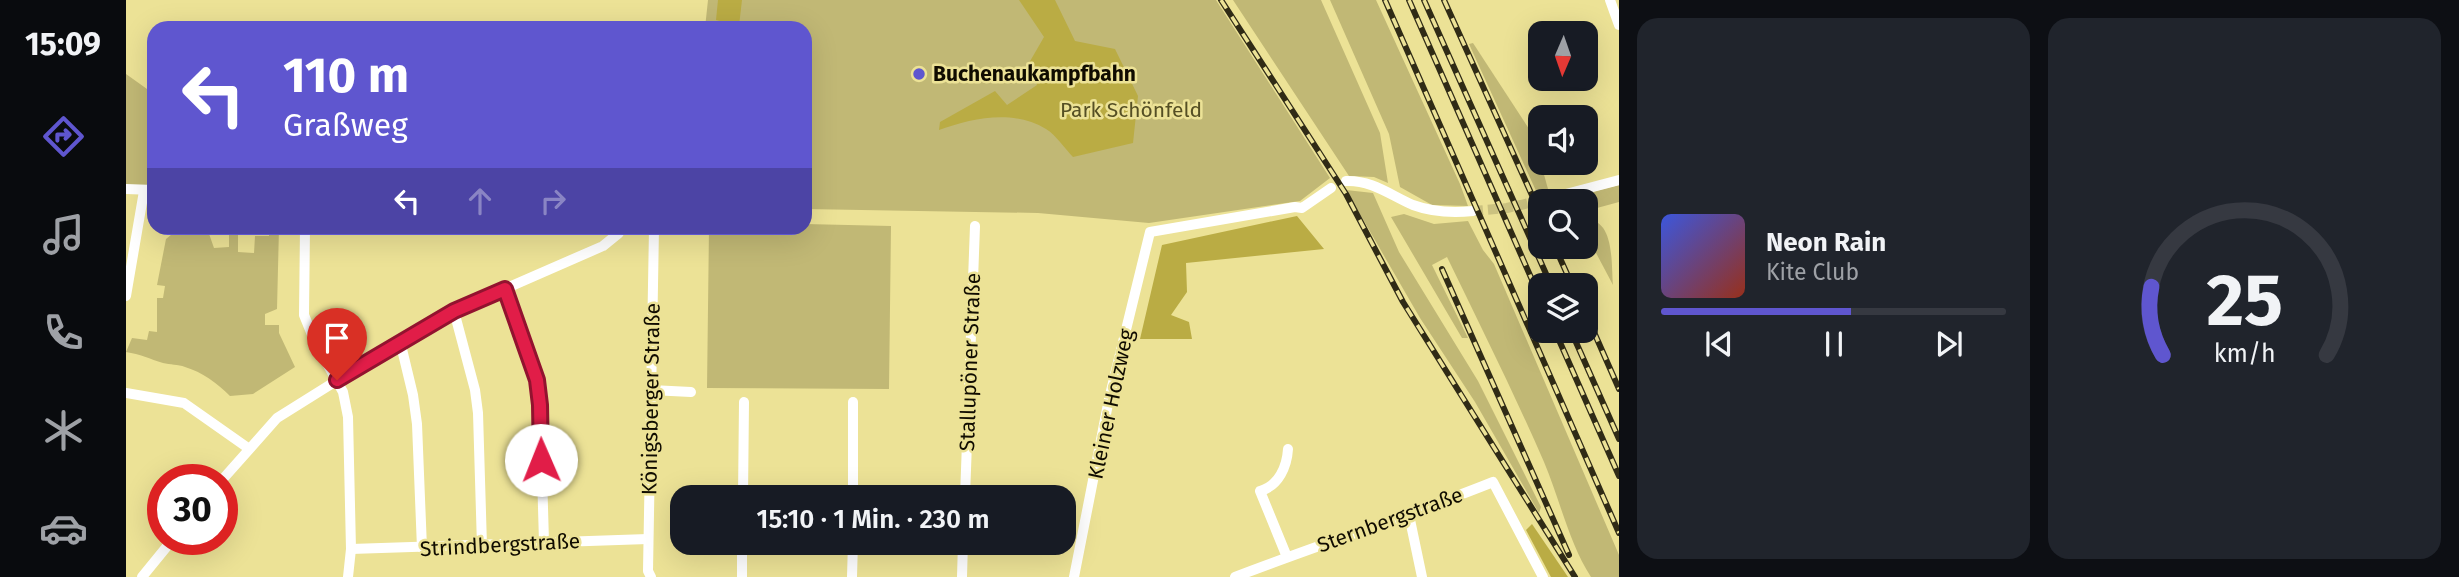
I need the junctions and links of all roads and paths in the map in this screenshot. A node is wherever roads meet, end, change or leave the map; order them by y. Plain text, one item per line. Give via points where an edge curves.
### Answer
1 (1611, 0) edge
2 (1619, 25) edge
3 (1619, 180) edge
4 (1346, 181) dead end
5 (1331, 188) dead end
6 (126, 189) edge
7 (1585, 189) edge
8 (147, 191) edge
9 (147, 200) edge
10 (1473, 211) tunnel mouth
11 (975, 226) dead end
12 (305, 235) edge
13 (617, 235) edge
14 (654, 235) edge
15 (505, 289) junction
16 (126, 296) edge
17 (454, 311) junction
18 (400, 341) junction
19 (337, 380) junction
20 (651, 390) junction
21 (691, 392) dead end
22 (126, 393) edge
23 (744, 402) dead end
24 (853, 402) dead end
25 (248, 448) junction
26 (1288, 449) dead end
27 (235, 464) edge
28 (743, 485) edge
29 (853, 485) edge
30 (965, 485) edge
31 (1409, 516) junction
32 (649, 539) junction
33 (544, 542) junction
34 (482, 546) junction
35 (422, 548) junction
36 (351, 550) junction
37 (160, 555) edge
38 (742, 555) edge
39 (852, 555) edge
40 (963, 555) edge
41 (1287, 557) junction
42 (650, 574) edge
43 (142, 577) edge
44 (348, 577) edge
45 (742, 577) edge
46 (852, 577) edge
47 (962, 577) edge
48 (1074, 577) edge
49 (1235, 577) edge
50 (1422, 577) edge
51 (1543, 577) edge

1 - 2 street
3 - 7 street
4 - 10 street via 1374,185 1434,211
5 - 48 street, Kleiner Holzweg via 1302,208 1150,232 1109,399
6 - 8 street
9 - 16 street
11 - 30 street, Stallupöner Straße
12 - 19 street via 304,315
13 - 15 street via 603,246
14 - 20 street, Königsberger Straße
15 - 17 street
15 - 33 street via 537,380
17 - 18 street
17 - 34 street via 478,413
18 - 19 street
18 - 35 street via 417,424
19 - 25 street via 277,418
19 - 36 street via 348,417
20 - 21 street
20 - 32 street, Königsberger Straße
22 - 25 street via 184,403
23 - 28 street
24 - 29 street
25 - 27 street
26 - 41 street via 1278,479 1260,491
31 - 41 street, Sternbergstraße
31 - 50 street
31 - 51 street, Sternbergstraße via 1493,482
32 - 33 street, Strindbergstraße
32 - 42 street, Königsberger Straße
33 - 34 street, Strindbergstraße
34 - 35 street, Strindbergstraße
35 - 36 street, Strindbergstraße
36 - 44 street
37 - 43 street
38 - 45 street
39 - 46 street
40 - 47 street
41 - 49 street, Sternbergstraße

